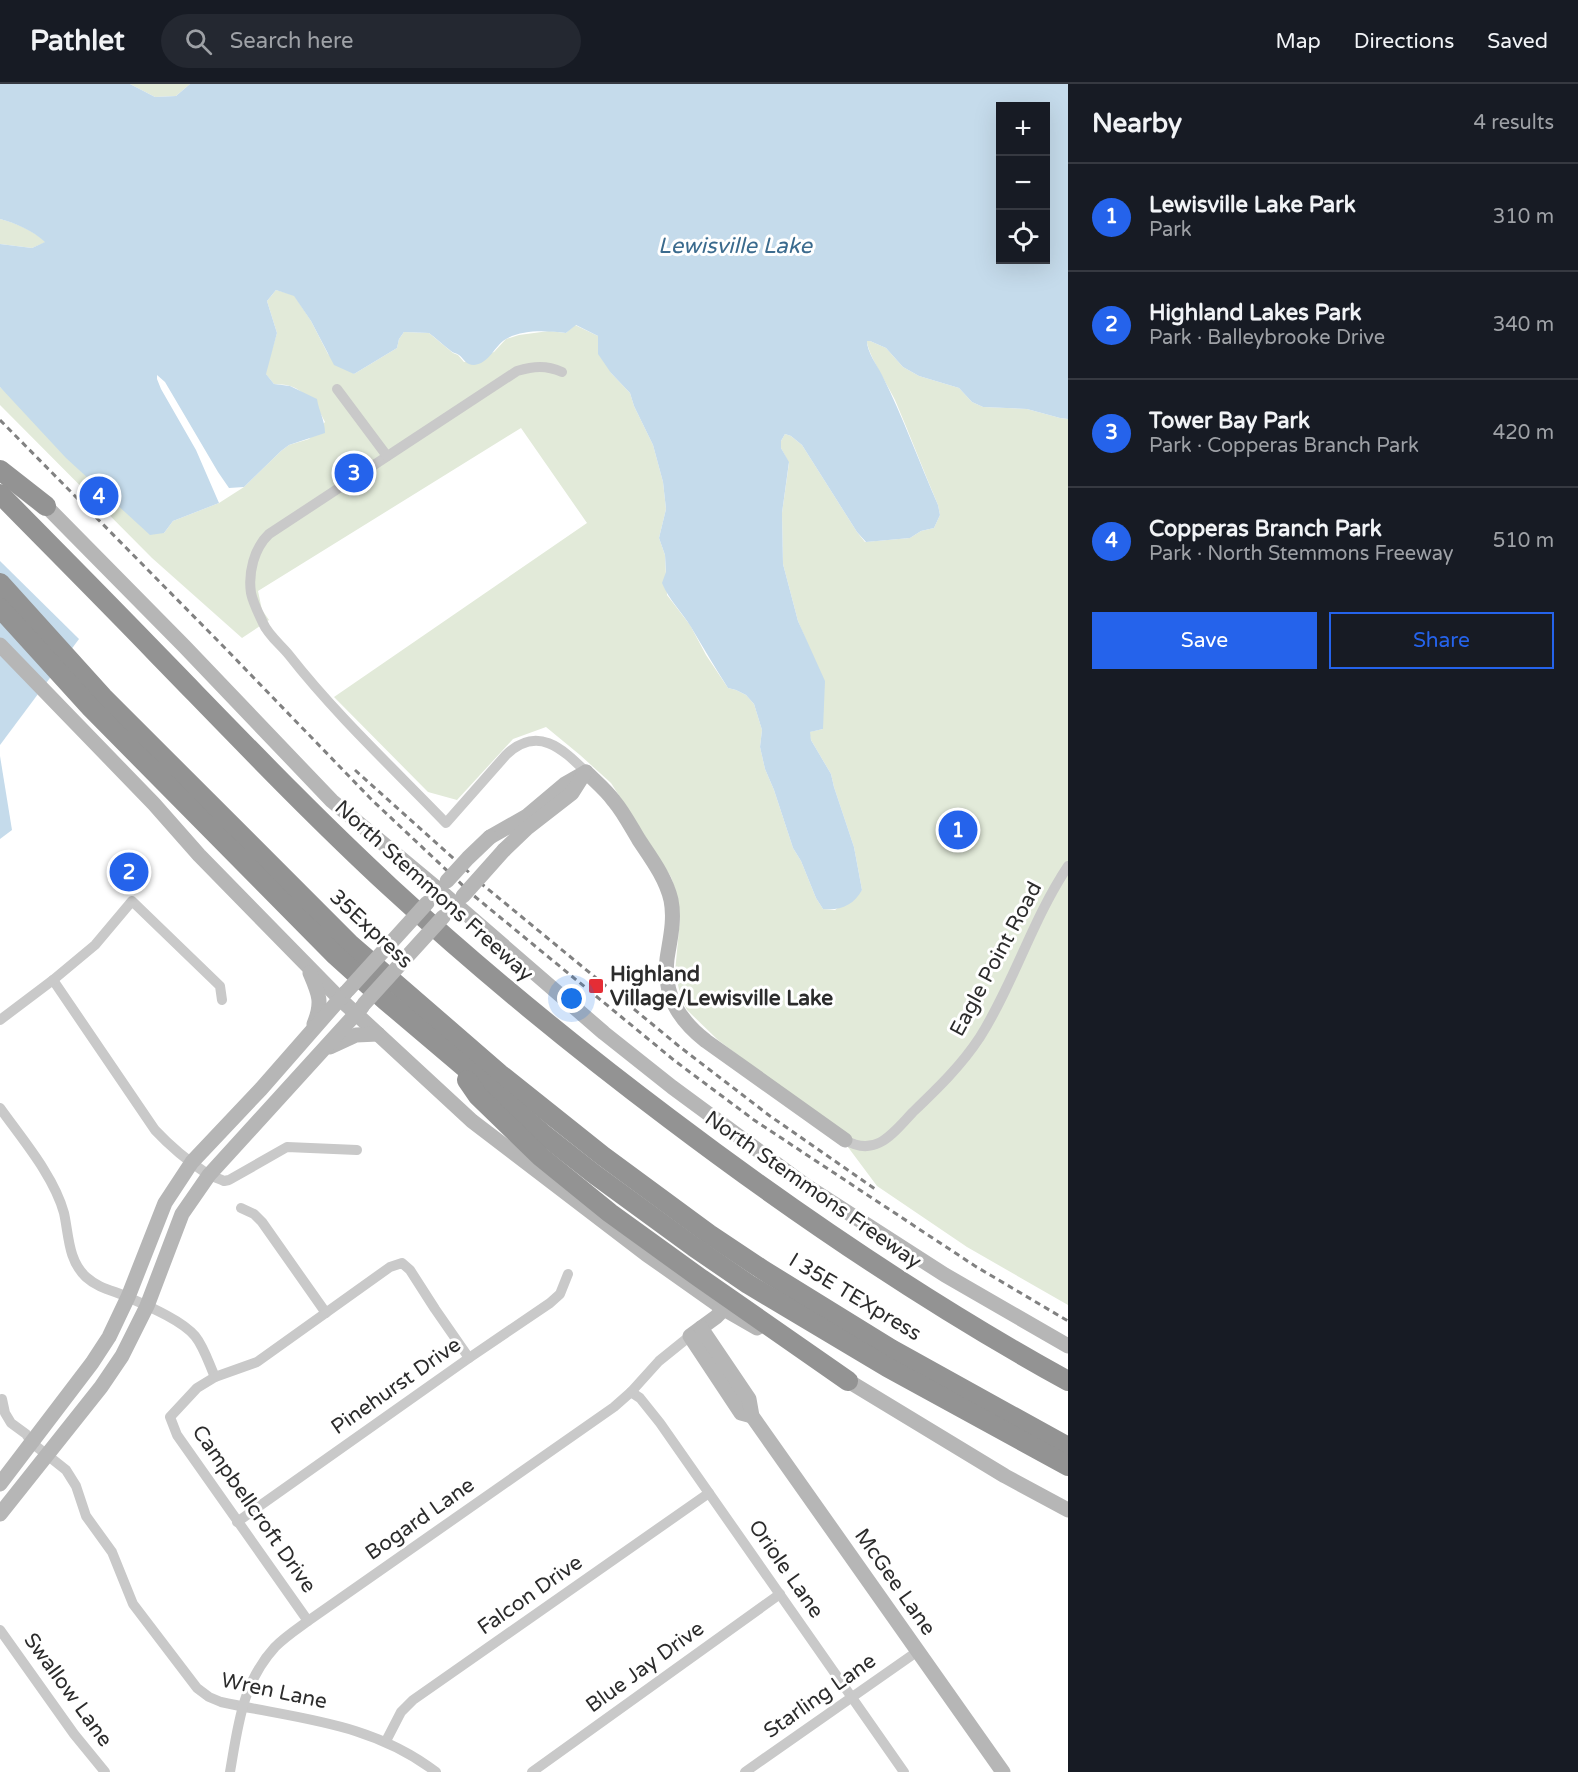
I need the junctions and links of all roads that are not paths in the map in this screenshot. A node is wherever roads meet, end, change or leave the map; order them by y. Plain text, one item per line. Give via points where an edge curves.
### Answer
1 (562, 372) dead end
2 (337, 389) dead end
3 (387, 456) junction
4 (0, 459) edge
5 (0, 470) edge
6 (0, 494) edge
7 (46, 506) junction
8 (0, 584) edge
9 (0, 608) edge
10 (0, 645) edge
11 (97, 702) junction
12 (586, 772) junction
13 (1068, 866) edge
14 (443, 885) junction
15 (459, 900) junction
16 (306, 965) junction
17 (53, 980) junction
18 (344, 995) junction
19 (222, 1000) dead end
20 (360, 1009) junction
21 (0, 1020) edge
22 (310, 1033) junction
23 (378, 1034) junction
24 (322, 1051) junction
25 (453, 1058) junction
26 (0, 1108) edge
27 (845, 1140) joint
28 (357, 1150) dead end
29 (192, 1162) junction
30 (626, 1173) joint
31 (209, 1175) junction
32 (241, 1208) dead end
33 (568, 1274) dead end
34 (128, 1298) junction
35 (147, 1306) junction
36 (724, 1309) junction
37 (326, 1313) junction
38 (696, 1332) junction
39 (1068, 1346) edge
40 (469, 1358) junction
41 (214, 1377) junction
42 (848, 1381) junction
43 (1068, 1381) edge
44 (631, 1392) junction
45 (2, 1399) dead end
46 (32, 1443) junction
47 (1068, 1447) edge
48 (47, 1454) junction
49 (1068, 1466) edge
50 (0, 1484) edge
51 (709, 1493) junction
52 (1068, 1510) edge
53 (0, 1514) edge
54 (237, 1522) junction
55 (780, 1594) junction
56 (308, 1621) junction
57 (0, 1630) edge
58 (918, 1652) junction
59 (852, 1697) junction
60 (242, 1706) junction
61 (386, 1741) junction
62 (105, 1772) edge
63 (230, 1772) edge
64 (436, 1772) edge
65 (532, 1772) edge
66 (745, 1772) edge
67 (904, 1772) edge
68 (1003, 1772) edge

1 - 3 street via 535,366 518,371
2 - 3 street
3 - 12 street via 261,541 252,568 251,593 264,625 313,683 446,823 518,745 536,741 554,744
4 - 7 main road, North Stemmons Freeway
5 - 7 highway
6 - 43 highway, North Stemmons Freeway via 390,887 604,1070 817,1226 927,1298
7 - 14 main road, North Stemmons Freeway via 332,801
8 - 11 highway
9 - 11 highway
10 - 16 main road
11 - 25 highway via 334,954
11 - 30 highway, 35Express via 350,944 500,1074
12 - 14 main road, bridge via 527,816 490,837
12 - 15 main road, bridge via 572,793 504,850
12 - 27 main road via 618,806 669,892 673,918 667,979 679,1014 706,1041
13 - 27 street, Eagle Point Road via 1037,920 992,1016 954,1072 878,1144 864,1147
14 - 15 main road, North Stemmons Freeway
14 - 18 main road, bridge
15 - 20 main road, bridge
15 - 39 main road, North Stemmons Freeway via 604,1033 795,1178 945,1275
16 - 18 main road
16 - 22 main road via 320,1000
17 - 19 street via 95,945 132,901 220,986
17 - 21 street
17 - 29 street via 155,1130
18 - 20 main road
18 - 22 main road
20 - 23 main road
20 - 24 main road
22 - 29 main road
23 - 24 main road via 356,1035
23 - 36 main road via 472,1121
24 - 31 main road
25 - 42 highway via 478,1096 542,1157 610,1213
25 - 49 highway via 594,1174 748,1284 887,1367
26 - 34 street via 55,1187 78,1268 95,1284
28 - 31 street via 287,1147 229,1180
29 - 31 street
29 - 34 main road via 165,1203
30 - 47 highway, I 35E TEXpress via 819,1306
31 - 35 main road via 179,1220
32 - 37 street via 262,1222
33 - 40 street, Pinehurst Drive via 560,1294 550,1303
34 - 35 street
34 - 46 main road via 92,1363
35 - 41 street via 194,1335
35 - 48 main road via 101,1388
36 - 38 main road
36 - 42 main road
37 - 40 street via 390,1267 402,1263
37 - 41 street via 257,1362
38 - 44 street, Bogard Lane via 659,1361
38 - 58 main road, McGee Lane via 748,1399 752,1416
40 - 54 street, Pinehurst Drive
41 - 54 street, Campbellcroft Drive via 197,1388 170,1417 177,1436
42 - 52 main road
44 - 51 street, Oriole Lane via 653,1413
44 - 56 street, Bogard Lane
45 - 46 street, Wren Lane via 11,1423
46 - 48 street, Wren Lane
46 - 50 main road
48 - 53 main road
48 - 60 street, Wren Lane via 66,1470 86,1515 112,1552 134,1604 185,1674 209,1697
51 - 55 street, Oriole Lane
51 - 61 street, Falcon Drive via 412,1700
54 - 56 street, Campbellcroft Drive
55 - 59 street, Oriole Lane
55 - 65 street, Blue Jay Drive
56 - 60 street, Bogard Lane via 276,1646 261,1665
57 - 62 street, Swallow Lane
58 - 59 street, Starling Lane
58 - 68 main road, McGee Lane
59 - 66 street, Starling Lane
59 - 67 street, Oriole Lane
60 - 61 street, Wren Lane via 335,1724
60 - 63 street, Bogard Lane
61 - 64 street, Wren Lane

